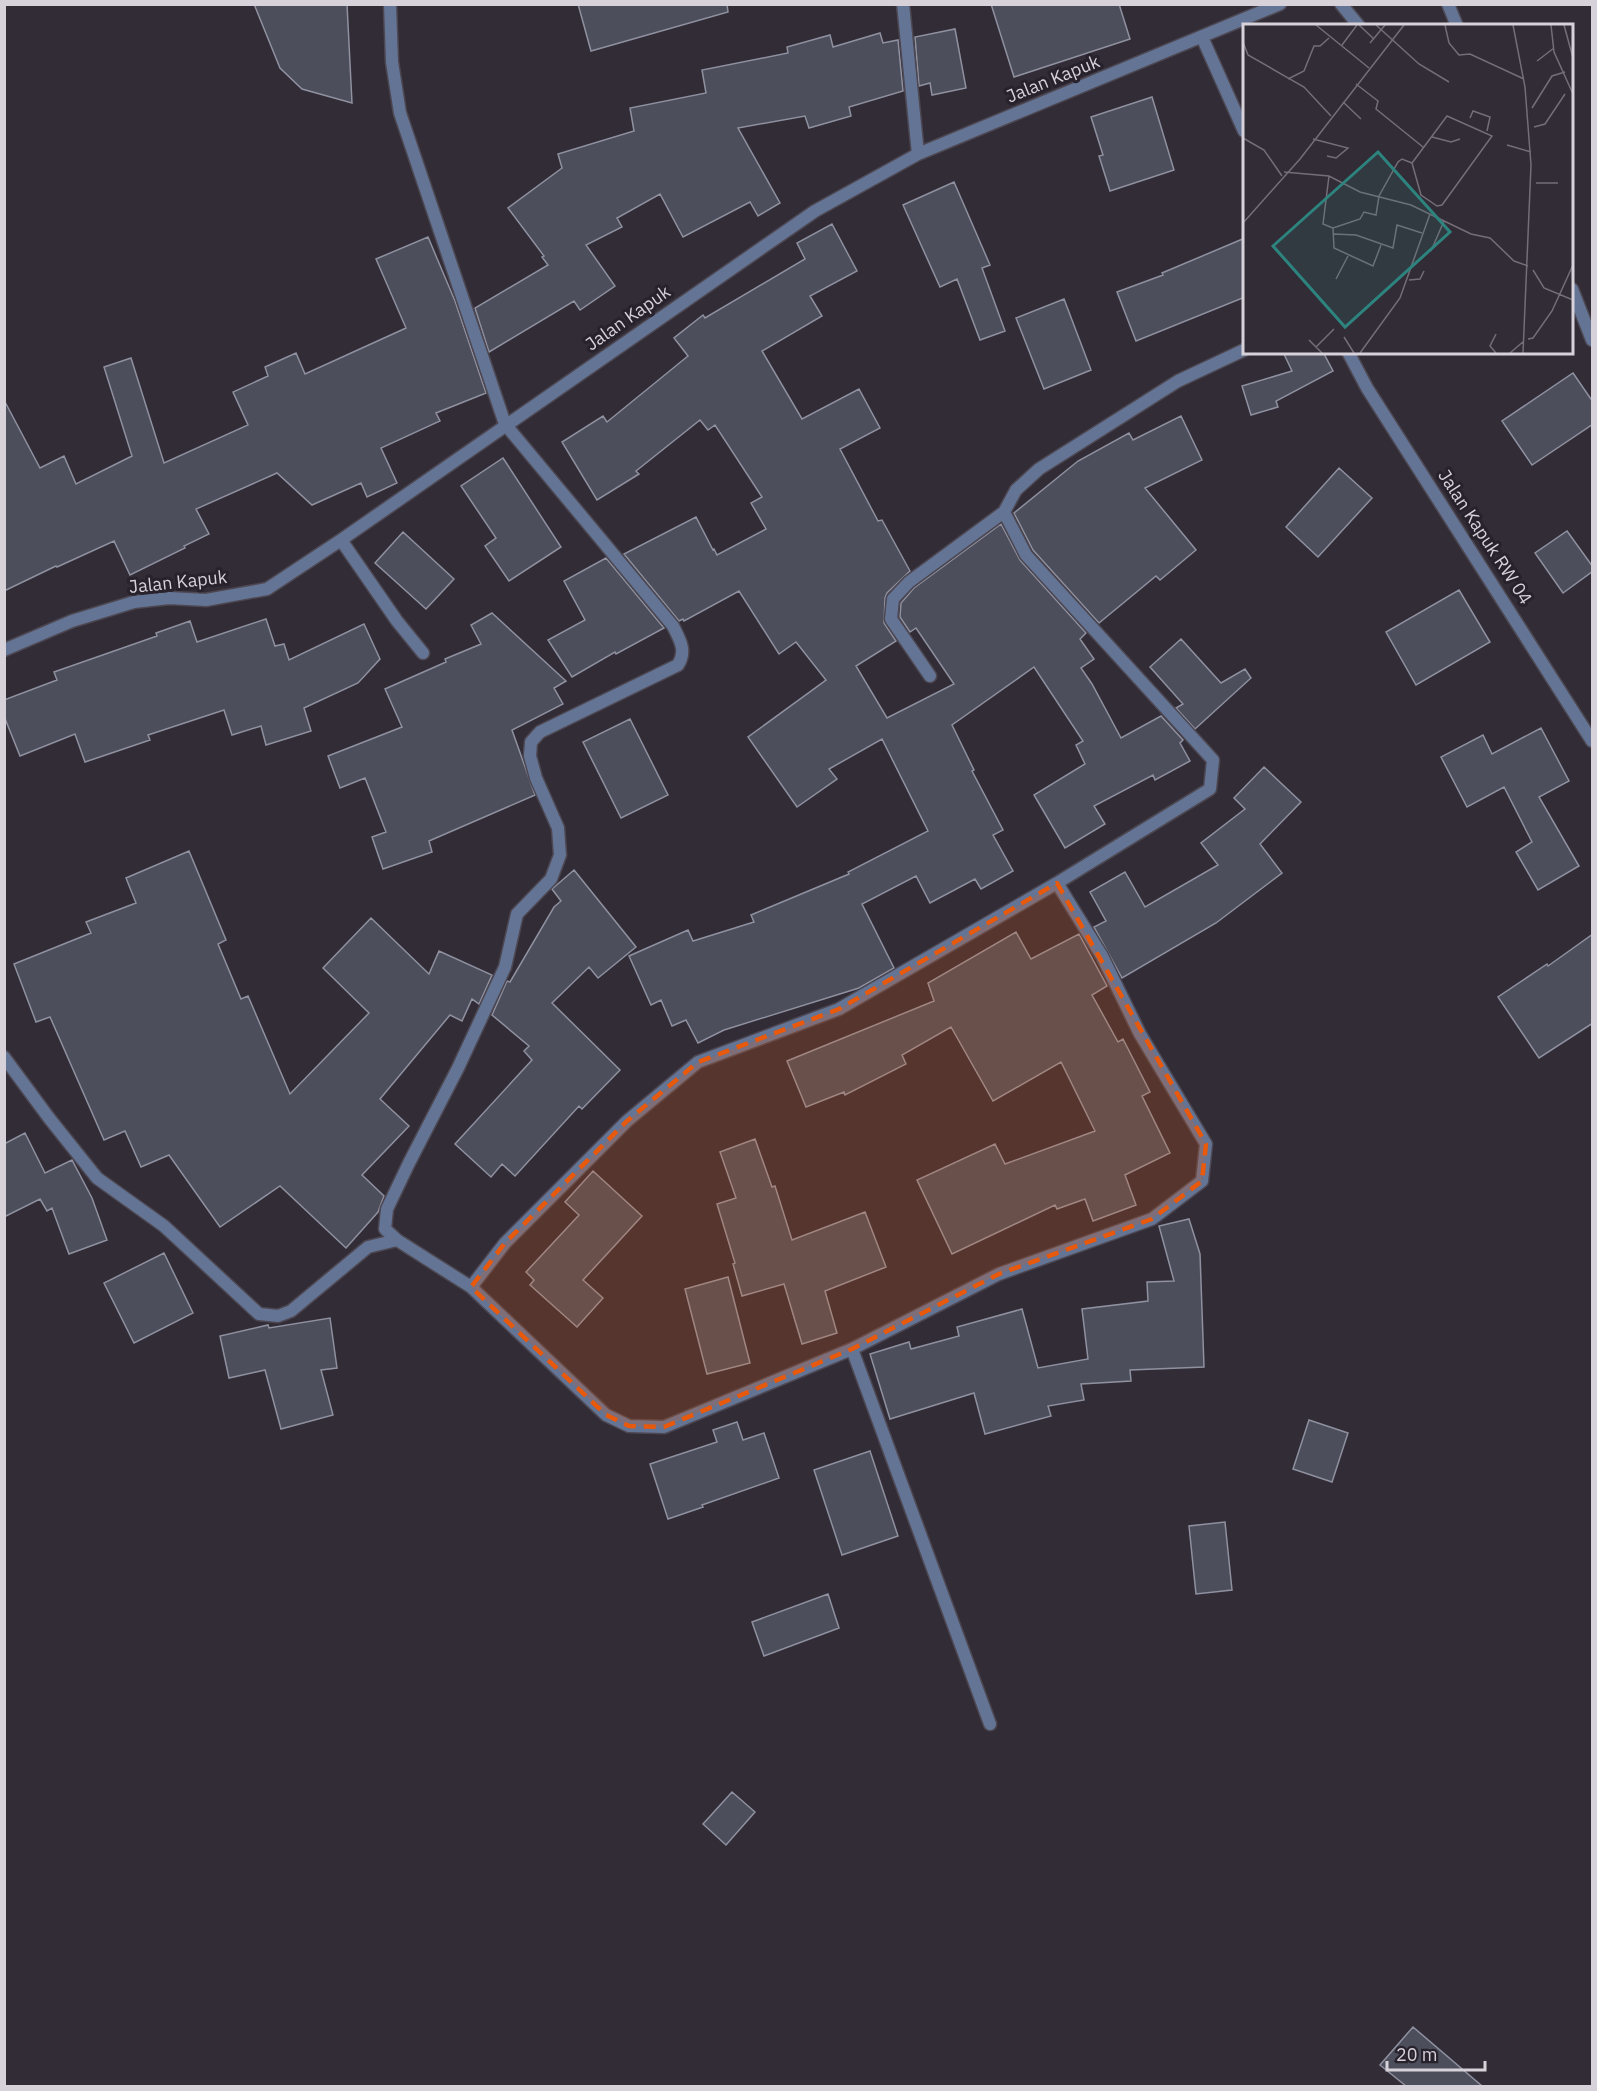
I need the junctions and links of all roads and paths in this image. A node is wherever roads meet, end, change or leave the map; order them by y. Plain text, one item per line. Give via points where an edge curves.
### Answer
1 (390, 4) edge
2 (903, 4) edge
3 (1280, 4) edge
4 (1341, 4) edge
5 (1448, 4) edge
6 (1357, 24) edge
7 (1456, 24) edge
8 (1202, 37) junction
9 (1243, 127) edge
10 (918, 154) junction
11 (1573, 291) edge
12 (1593, 340) edge
13 (1243, 351) edge
14 (1349, 354) edge
15 (506, 424) junction
16 (1004, 512) junction
17 (341, 540) junction
18 (4, 650) edge
19 (423, 653) dead end
20 (930, 676) dead end
21 (1593, 741) edge
22 (1057, 883) junction
23 (4, 1057) edge
24 (397, 1240) junction
25 (471, 1287) junction
26 (852, 1349) junction
27 (990, 1724) dead end

1 - 15 street via 392,62 400,113
2 - 10 street
3 - 8 street, Jalan Kapuk
4 - 6 street
5 - 7 street
8 - 9 street
8 - 10 street, Jalan Kapuk
10 - 15 street, Jalan Kapuk via 815,211
11 - 12 street
13 - 16 street via 1178,381 1040,469 1016,490
14 - 21 street, Jalan Kapuk RW 04
15 - 17 street, Jalan Kapuk
15 - 24 street via 674,626 683,657 678,664 540,732 531,742 536,778 558,828 560,855 551,879 517,914 505,967 387,1209 385,1228
16 - 20 street via 909,582 894,599 891,618
16 - 22 street via 1026,555 1213,760 1210,789
17 - 18 street, Jalan Kapuk via 267,589 206,600 169,598 134,602 72,621
17 - 19 street
22 - 25 street via 839,1009 698,1062 627,1121 505,1243
22 - 26 street via 1206,1144 1202,1182 1152,1219 999,1274
23 - 24 street via 97,1178 164,1226 259,1314 278,1316 291,1311 368,1247
24 - 25 street
25 - 26 street via 606,1415 629,1426 664,1427
26 - 27 street

